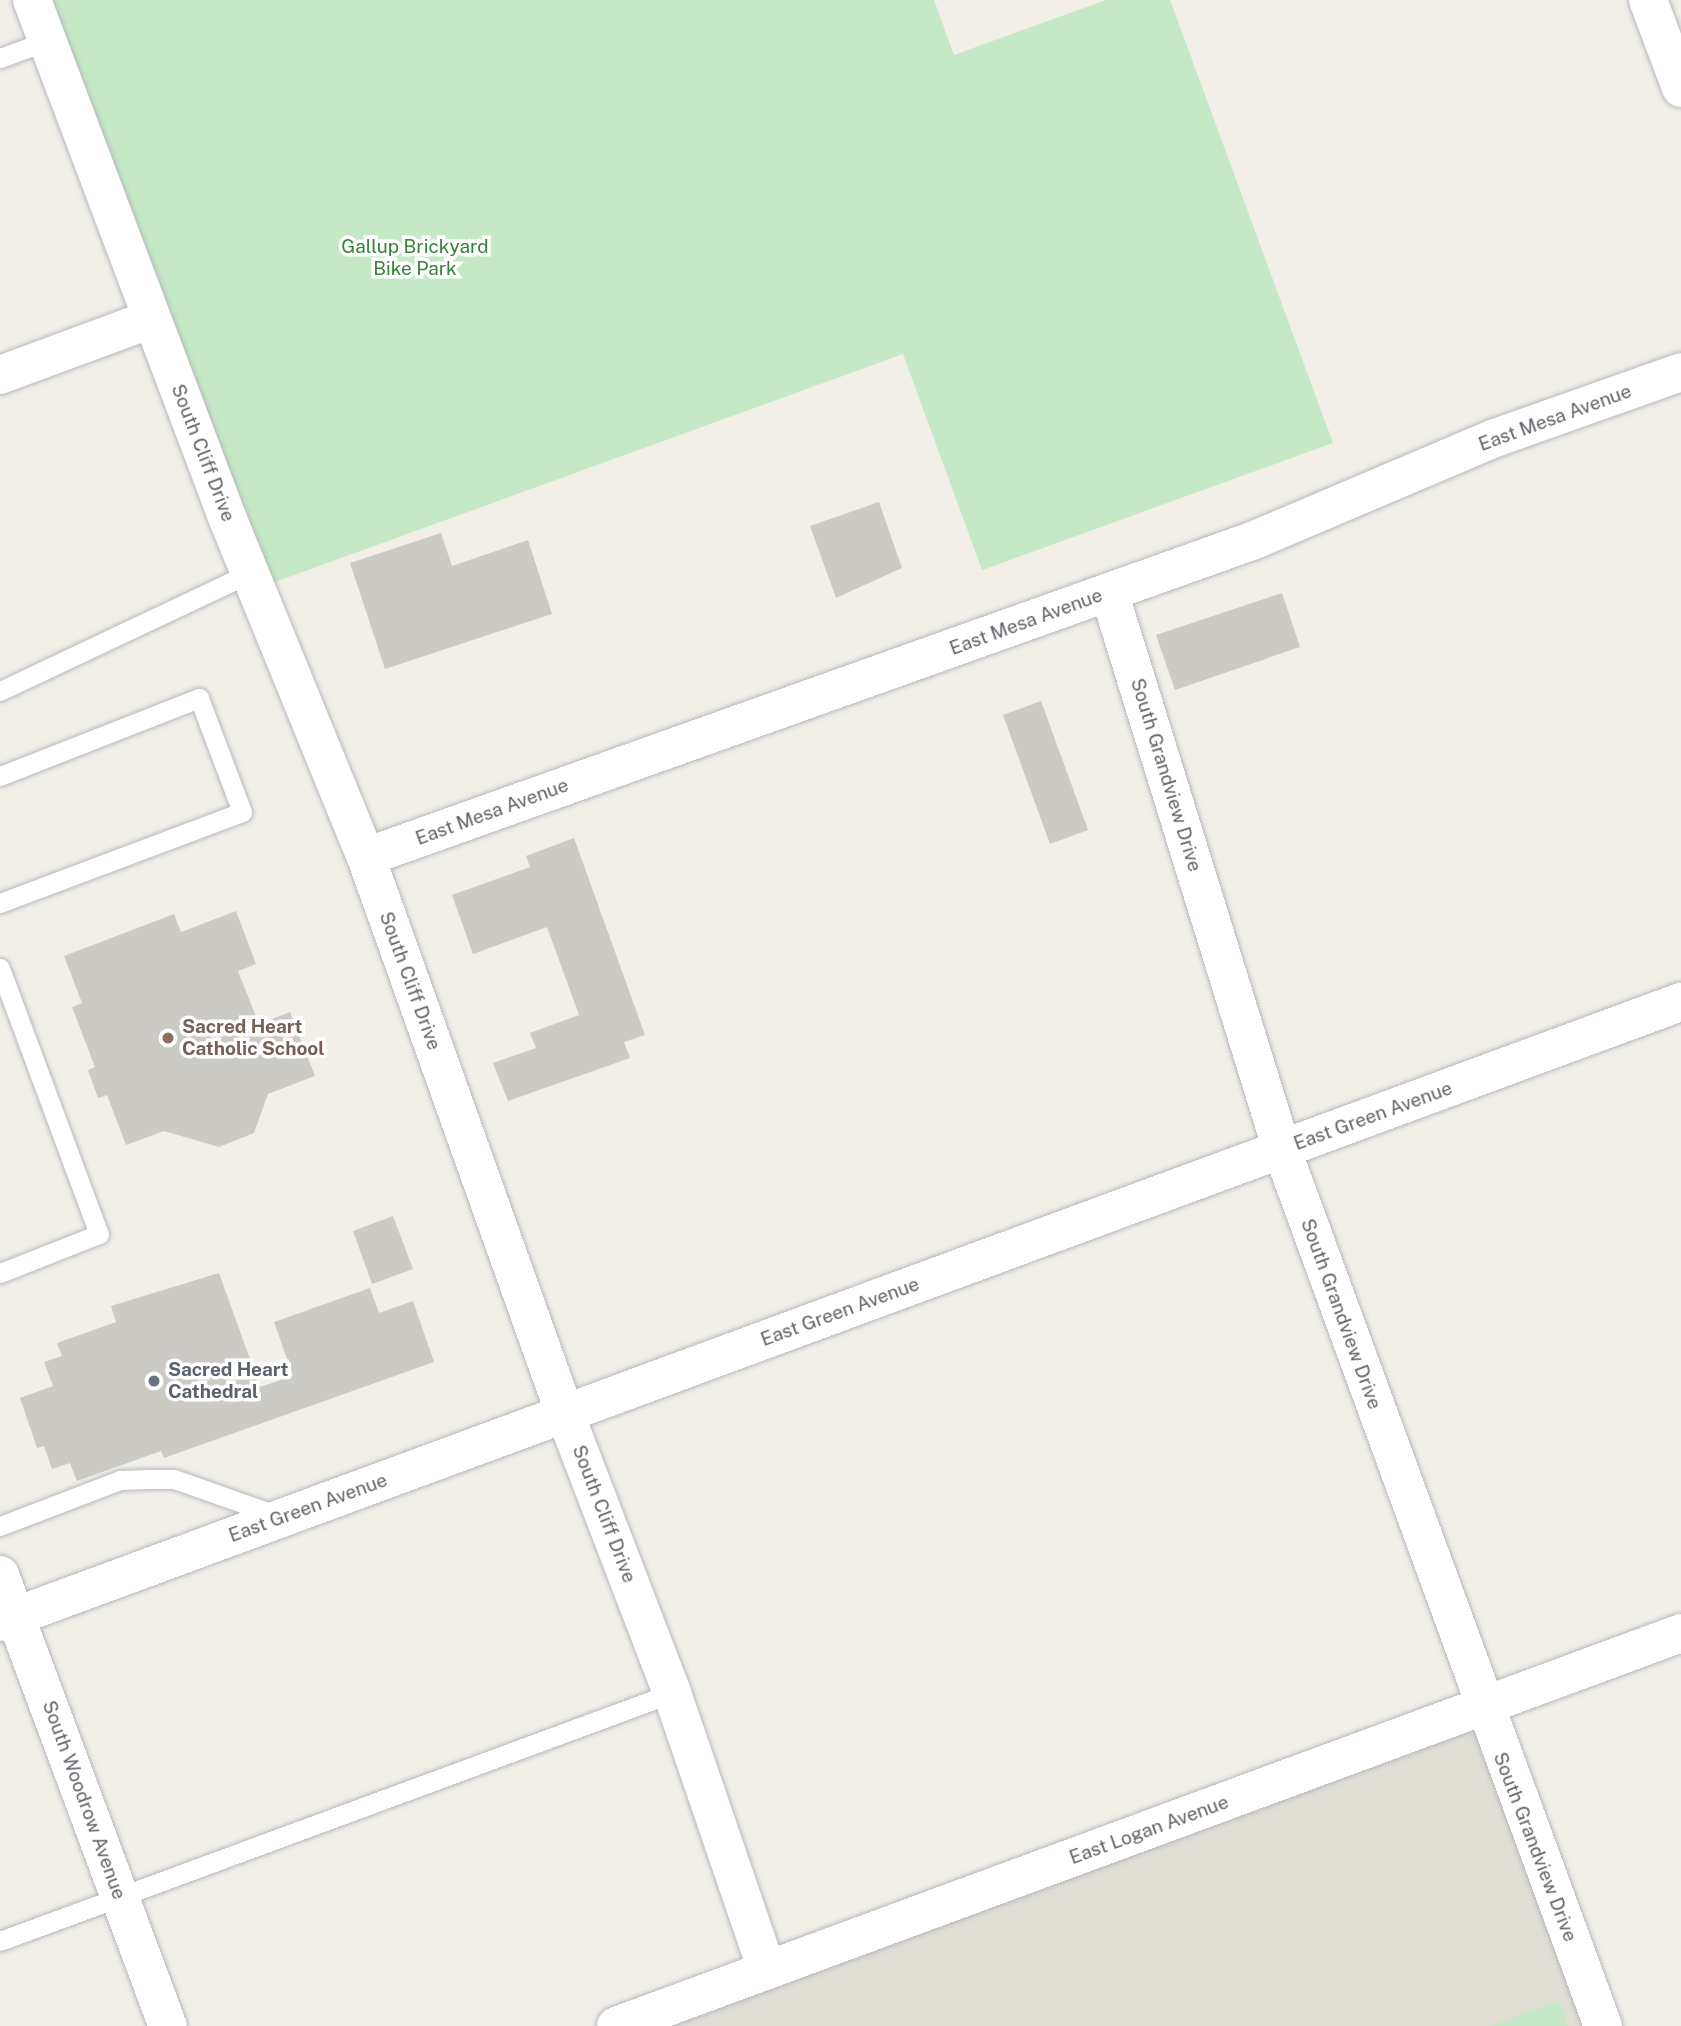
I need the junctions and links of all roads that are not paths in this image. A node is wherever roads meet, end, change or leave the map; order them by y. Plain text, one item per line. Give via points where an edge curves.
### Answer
1 (32, 0) edge
2 (1648, 0) edge
3 (49, 40) junction
4 (1674, 50) edge
5 (0, 58) edge
6 (1681, 88) edge
7 (151, 319) junction
8 (1681, 372) edge
9 (0, 375) edge
10 (250, 573) junction
11 (1109, 592) junction
12 (0, 691) edge
13 (0, 776) edge
14 (366, 857) junction
15 (0, 903) edge
16 (2, 981) edge
17 (1681, 1002) edge
18 (1282, 1150) junction
19 (0, 1273) edge
20 (565, 1414) junction
21 (284, 1517) junction
22 (0, 1526) edge
23 (0, 1575) edge
24 (8, 1619) edge
25 (1681, 1633) edge
26 (672, 1693) junction
27 (1483, 1706) junction
28 (120, 1896) junction
29 (0, 1941) edge
30 (767, 1970) junction
31 (168, 2026) edge
32 (616, 2026) edge
33 (1603, 2026) edge

1 - 3 street, South Cliff Drive
2 - 4 street
3 - 5 lane
3 - 7 street, South Cliff Drive
4 - 6 street
7 - 9 street
7 - 10 street, South Cliff Drive
8 - 11 street, East Mesa Avenue via 1495,438 1252,541
10 - 12 lane
10 - 14 street, South Cliff Drive
11 - 14 street, East Mesa Avenue
11 - 18 street, South Grandview Drive
13 - 15 lane via 199,698 242,812
14 - 20 street, South Cliff Drive
16 - 19 lane via 99,1234
17 - 18 street, East Green Avenue
18 - 20 street, East Green Avenue
18 - 27 street, South Grandview Drive
20 - 21 street, East Green Avenue
20 - 26 street, South Cliff Drive
21 - 22 lane via 174,1479 148,1479 120,1480
21 - 24 street, East Green Avenue
23 - 24 street, South Woodrow Avenue
24 - 28 street, South Woodrow Avenue
25 - 27 street, East Logan Avenue
26 - 28 lane
26 - 30 street, South Cliff Drive
27 - 30 street, East Logan Avenue
27 - 33 street, South Grandview Drive
28 - 29 lane
28 - 31 street, South Woodrow Avenue
30 - 32 street, East Logan Avenue

